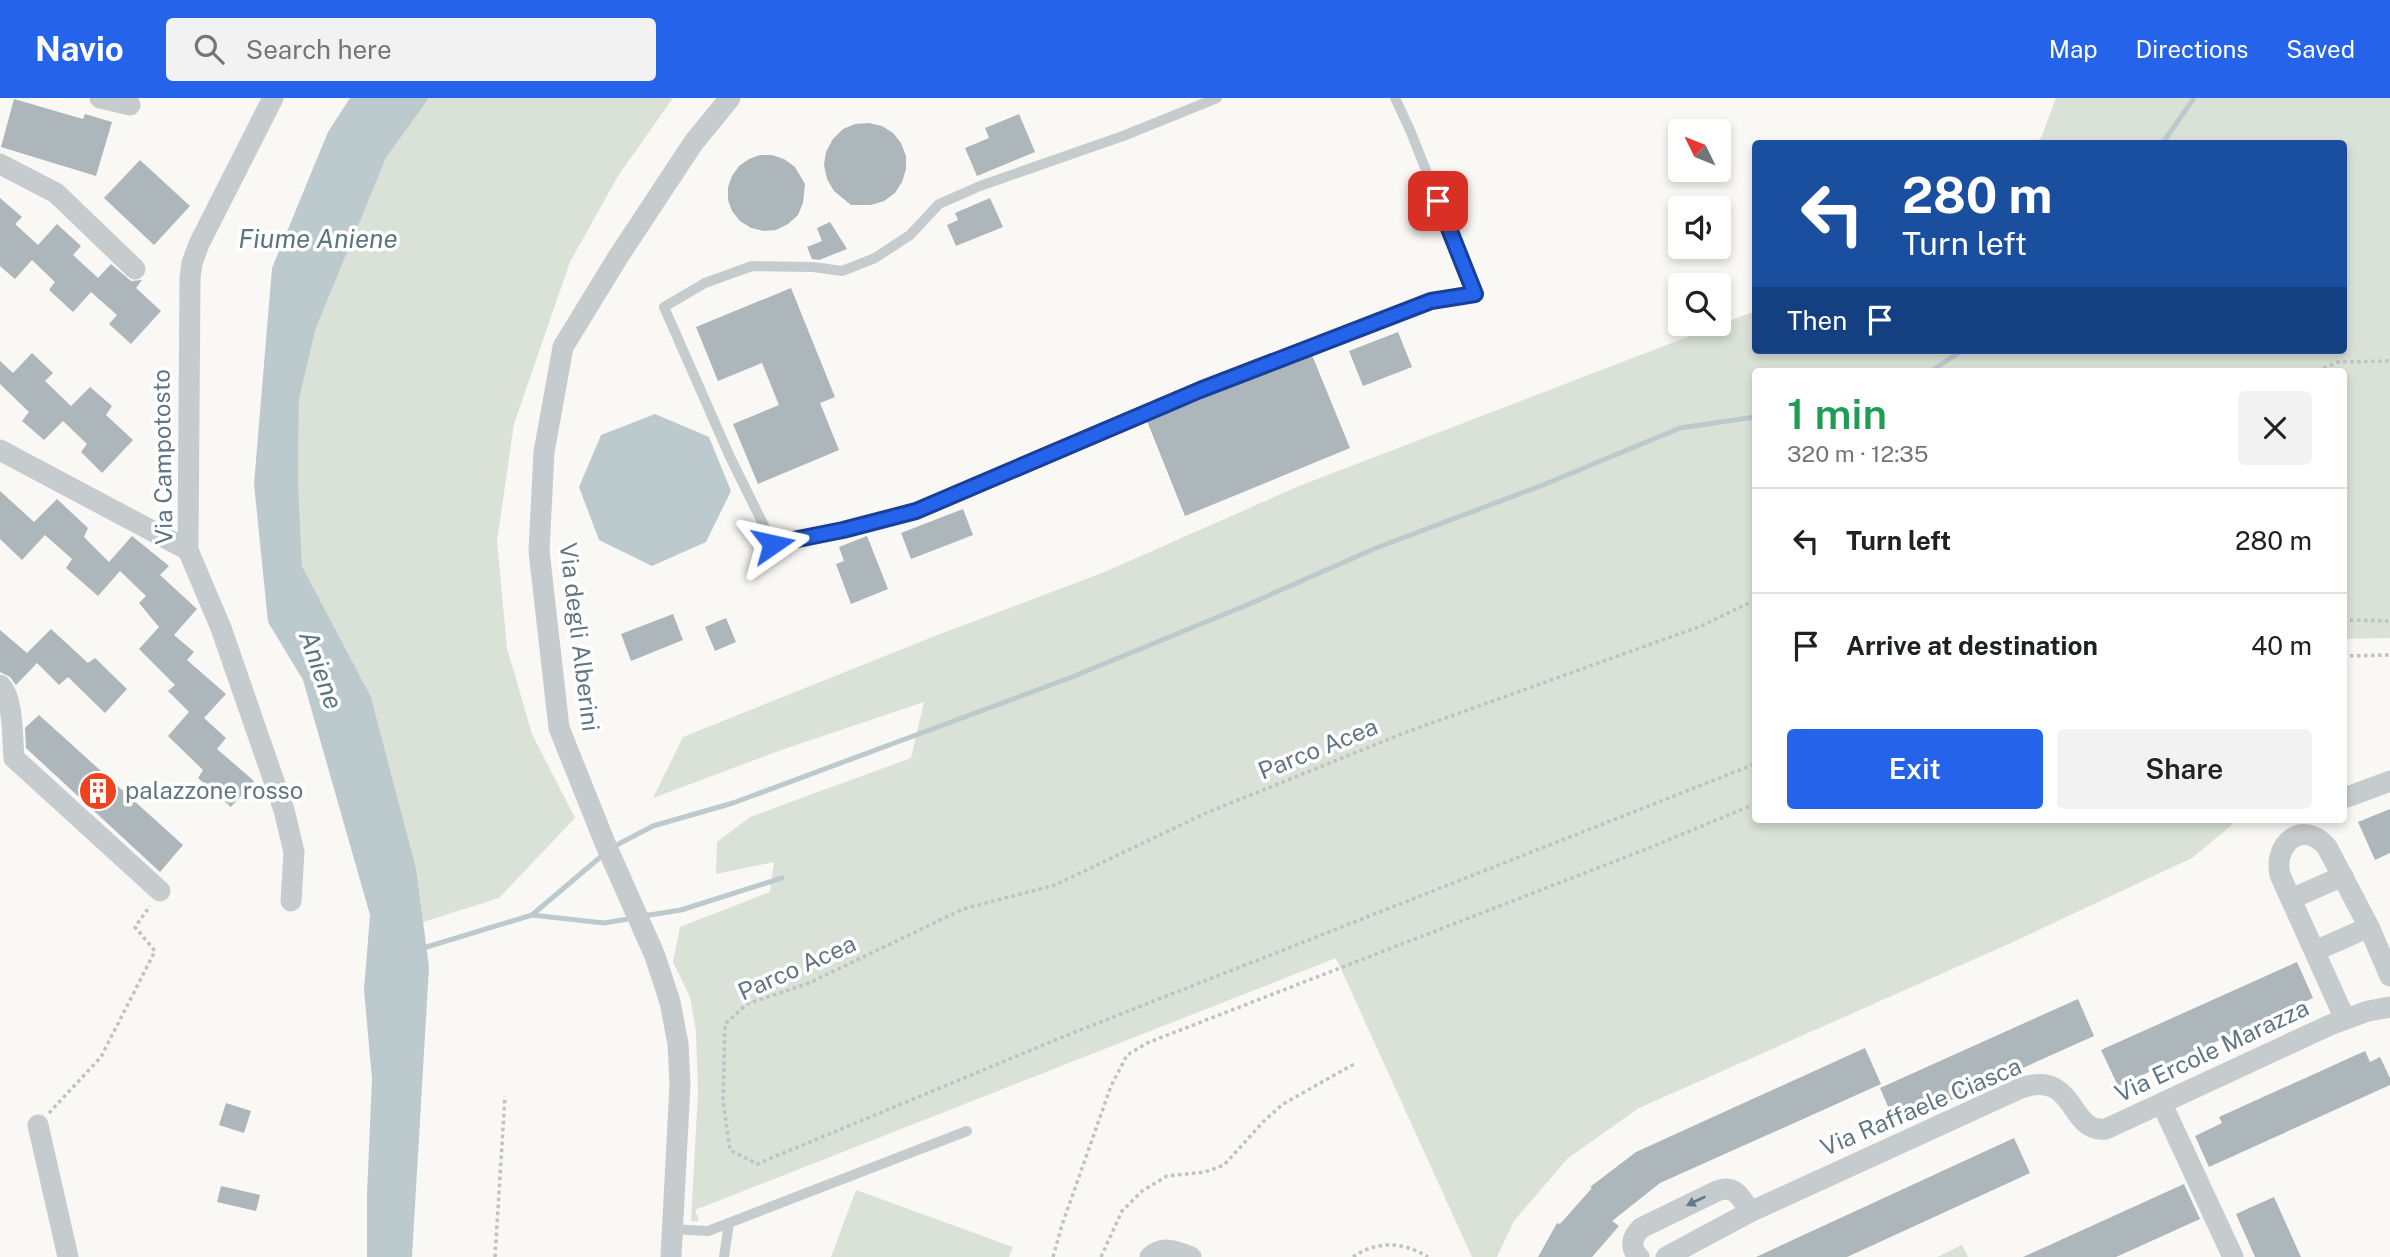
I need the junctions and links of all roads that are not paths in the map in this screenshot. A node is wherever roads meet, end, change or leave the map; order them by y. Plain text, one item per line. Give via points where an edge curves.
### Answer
1 (100, 98) edge
2 (273, 98) edge
3 (730, 98) edge
4 (1217, 98) edge
5 (1395, 98) edge
6 (130, 106) dead end
7 (0, 164) edge
8 (135, 269) dead end
9 (0, 450) edge
10 (188, 550) junction
11 (0, 685) edge
12 (2390, 781) edge
13 (2347, 797) dead end
14 (2343, 876) junction
15 (160, 891) road end
16 (2291, 899) junction
17 (291, 901) dead end
18 (2368, 926) junction
19 (2315, 951) junction
20 (2390, 976) edge
21 (2390, 1007) edge
22 (2345, 1019) junction
23 (2162, 1104) junction
24 (38, 1125) road end
25 (2101, 1130) joint
26 (967, 1131) dead end
27 (1750, 1212) junction
28 (729, 1223) junction
29 (672, 1228) junction
30 (68, 1257) edge
31 (671, 1257) edge
32 (724, 1257) edge
33 (1150, 1257) edge
34 (1191, 1257) edge
35 (1639, 1257) edge
36 (1666, 1257) edge
37 (2233, 1257) edge

1 - 6 street
2 - 10 street, Via Campotosto via 192,263
3 - 29 street, Via degli Alberini via 694,142 563,347 544,452 539,551 559,728 670,1002 680,1084
4 - 5 lane via 939,204 910,235 875,258 842,271 751,266 705,282 664,307 773,544 916,511 1213,385 1431,301 1475,294
7 - 8 street via 56,193
9 - 10 street
10 - 17 street, Via Campotosto via 221,628 284,810 294,852
11 - 15 street via 9,701 14,758
12 - 13 street
14 - 16 street
14 - 16 street, Via Ercole Marazza via 2322,841 2306,835 2294,837 2284,846 2279,861
14 - 18 street, Via Ercole Marazza
16 - 19 street, Via Ercole Marazza
18 - 19 street
18 - 20 street, Via Ercole Marazza
19 - 22 street, Via Ercole Marazza
21 - 22 street, Via Ercole Marazza
22 - 23 street, Via Ercole Marazza
23 - 25 street, Via Ercole Marazza
23 - 37 street
24 - 30 street
25 - 27 street, Via Raffaele Ciasca via 2084,1121 2058,1088 2030,1085
26 - 28 lane
27 -> 35 street via 1735,1191 1717,1191 1641,1228 1632,1245
27 - 36 street, Via Raffaele Ciasca
28 - 29 lane via 708,1231
28 - 32 lane
29 - 31 street, Via degli Alberini
33 - 34 street via 1159,1250

